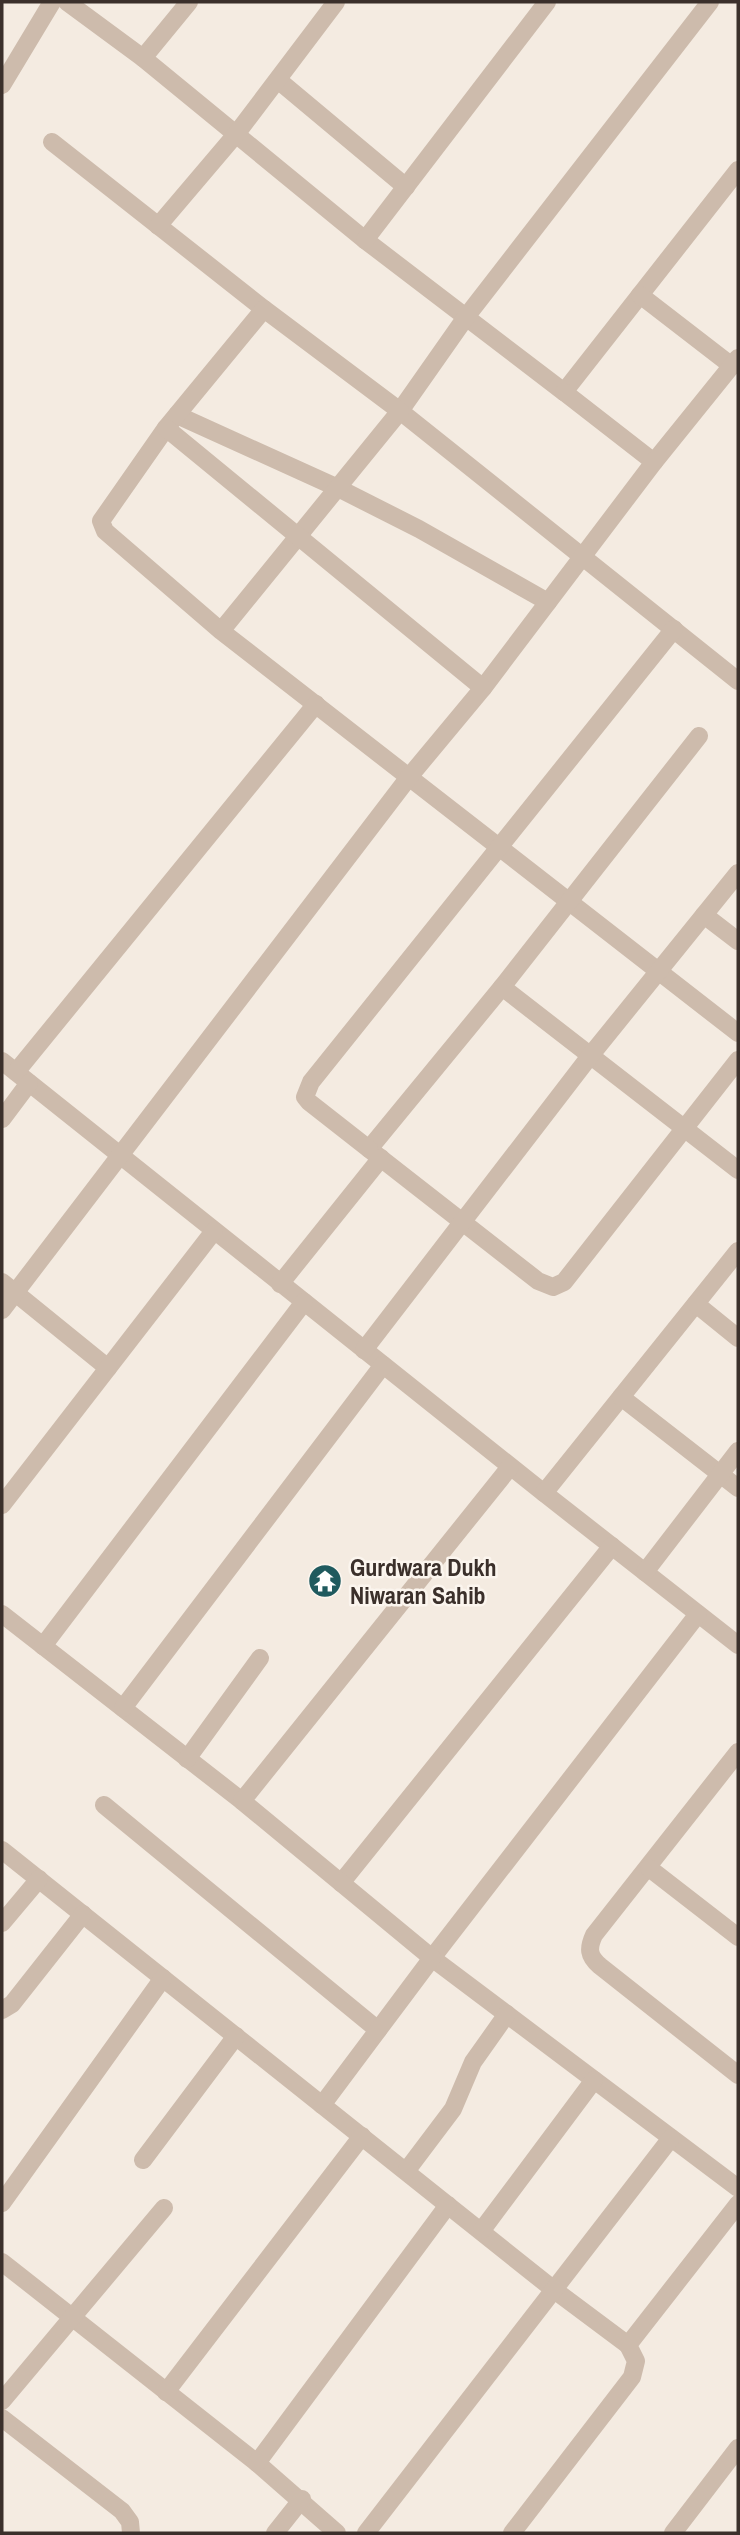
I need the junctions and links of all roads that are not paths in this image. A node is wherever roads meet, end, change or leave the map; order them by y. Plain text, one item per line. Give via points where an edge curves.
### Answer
1 (66, 2) edge
2 (189, 2) edge
3 (336, 2) edge
4 (547, 2) edge
5 (710, 2) edge
6 (48, 3) edge
7 (143, 58) junction
8 (278, 80) junction
9 (2, 85) edge
10 (237, 133) junction
11 (52, 142) dead end
12 (738, 170) edge
13 (405, 187) junction
14 (158, 226) junction
15 (365, 240) junction
16 (640, 295) junction
17 (264, 309) junction
18 (466, 317) junction
19 (735, 362) edge
20 (564, 392) junction
21 (400, 411) junction
22 (172, 422) junction
23 (654, 462) junction
24 (338, 488) junction
25 (300, 536) junction
26 (582, 557) junction
27 (548, 602) junction
28 (674, 629) junction
29 (221, 631) junction
30 (738, 681) edge
31 (483, 688) junction
32 (316, 704) junction
33 (699, 737) dead end
34 (409, 777) junction
35 (500, 848) junction
36 (738, 873) edge
37 (569, 902) junction
38 (704, 915) junction
39 (738, 940) edge
40 (659, 972) junction
41 (502, 987) junction
42 (738, 1033) edge
43 (590, 1056) junction
44 (738, 1060) edge
45 (16, 1072) edge
46 (2, 1119) edge
47 (684, 1128) junction
48 (375, 1153) junction
49 (119, 1155) junction
50 (738, 1170) edge
51 (461, 1221) junction
52 (214, 1231) junction
53 (738, 1251) edge
54 (280, 1284) junction
55 (8, 1287) edge
56 (304, 1302) junction
57 (696, 1304) junction
58 (2, 1310) edge
59 (738, 1338) edge
60 (364, 1350) junction
61 (383, 1365) junction
62 (108, 1367) junction
63 (621, 1397) junction
64 (738, 1451) edge
65 (510, 1466) junction
66 (721, 1474) junction
67 (738, 1488) edge
68 (544, 1493) junction
69 (2, 1505) edge
70 (612, 1546) junction
71 (645, 1572) junction
72 (2, 1614) edge
73 (698, 1614) junction
74 (738, 1645) edge
75 (43, 1646) junction
76 (260, 1658) dead end
77 (122, 1708) junction
78 (738, 1752) edge
79 (187, 1759) junction
80 (242, 1801) junction
81 (104, 1805) dead end
82 (2, 1850) edge
83 (649, 1868) junction
84 (39, 1879) junction
85 (341, 1883) junction
86 (83, 1914) junction
87 (2, 1923) edge
88 (738, 1937) edge
89 (432, 1958) junction
90 (163, 1978) junction
91 (2, 2010) edge
92 (507, 2014) junction
93 (378, 2030) junction
94 (236, 2036) junction
95 (738, 2075) edge
96 (594, 2080) junction
97 (322, 2105) junction
98 (362, 2136) junction
99 (671, 2138) junction
100 (143, 2160) dead end
101 (407, 2171) junction
102 (738, 2188) edge
103 (2, 2203) edge
104 (738, 2204) edge
105 (448, 2205) junction
106 (164, 2208) dead end
107 (482, 2230) junction
108 (2, 2262) edge
109 (553, 2289) junction
110 (70, 2317) junction
111 (628, 2345) junction
112 (166, 2392) junction
113 (2, 2402) edge
114 (2, 2418) edge
115 (738, 2448) edge
116 (257, 2463) junction
117 (302, 2500) junction
118 (131, 2533) edge
119 (275, 2533) edge
120 (337, 2533) edge
121 (366, 2533) edge
122 (512, 2533) edge
123 (673, 2533) edge

1 - 7 street
2 - 7 street
3 - 8 street
4 - 13 street
5 - 18 street
6 - 9 street
7 - 10 street
8 - 10 street
8 - 13 street
10 - 14 street
10 - 15 street
11 - 14 street
12 - 16 street
13 - 15 street
14 - 17 street
15 - 18 street
16 - 19 street
16 - 20 street
17 - 21 street
17 - 22 street
18 - 20 street
18 - 21 street
19 - 23 street
20 - 23 street
21 - 24 street
21 - 26 street
22 - 24 street
22 - 25 street
22 - 29 street via 100,521 112,539
23 - 26 street
24 - 25 street
24 - 27 street
25 - 29 street
25 - 31 street
26 - 27 street
26 - 28 street
27 - 31 street
28 - 30 street
28 - 35 street
29 - 32 street
31 - 34 street
32 - 34 street
32 - 45 street
33 - 37 street
34 - 35 street
34 - 49 street
35 - 37 street
35 - 48 street via 306,1090 309,1102
36 - 38 street
37 - 40 street
37 - 41 street
38 - 39 street
38 - 40 street
40 - 42 street
40 - 43 street
41 - 43 street
41 - 48 street
43 - 47 street
43 - 51 street
44 - 47 street
45 - 46 street
45 - 49 street
47 - 50 street
47 - 51 street via 559,1286 538,1281
48 - 51 street
48 - 54 street
49 - 52 street
49 - 55 street
51 - 60 street
52 - 54 street
52 - 62 street
53 - 57 street
54 - 56 street
55 - 58 street
55 - 62 street
56 - 60 street
56 - 75 street
57 - 59 street
57 - 63 street
60 - 61 street
61 - 65 street
61 - 77 street
62 - 69 street
63 - 66 street
63 - 68 street
64 - 66 street
65 - 68 street
65 - 80 street
66 - 67 street
66 - 71 street
68 - 70 street
70 - 71 street
70 - 85 street
71 - 73 street
72 - 75 street
73 - 74 street
73 - 89 street
75 - 77 street
76 - 79 street
77 - 79 street
78 - 83 street
79 - 80 street
80 - 85 street
81 - 93 street
82 - 84 street
83 - 88 street
83 - 95 street via 594,1935 591,1958
84 - 86 street
84 - 87 street
85 - 89 street
86 - 90 street
86 - 91 street via 12,2004
89 - 92 street
89 - 93 street
90 - 94 street
90 - 103 street
92 - 96 street
92 - 101 street via 473,2062 450,2115
93 - 97 street
94 - 97 street
94 - 100 street
96 - 99 street
96 - 107 street
97 - 98 street
98 - 101 street
98 - 112 street
99 - 102 street
99 - 109 street
101 - 105 street
104 - 111 street
105 - 107 street
105 - 116 street
106 - 110 street
107 - 109 street
108 - 110 street
109 - 111 street
109 - 121 street
110 - 112 street
110 - 113 street
111 - 122 street via 636,2361 632,2377
112 - 116 street
114 - 118 street via 122,2511
115 - 123 street
116 - 117 street
117 - 119 street
117 - 120 street

